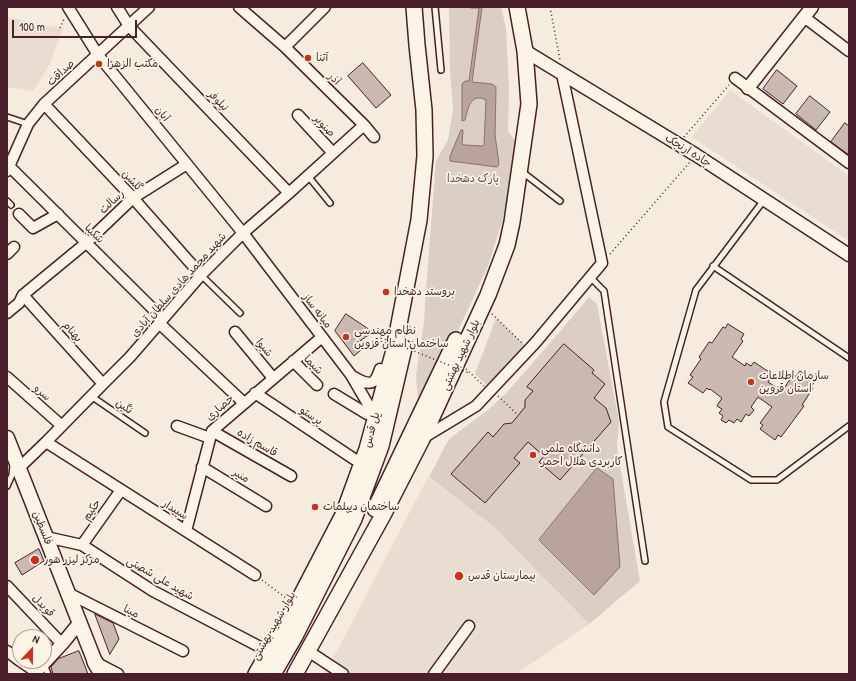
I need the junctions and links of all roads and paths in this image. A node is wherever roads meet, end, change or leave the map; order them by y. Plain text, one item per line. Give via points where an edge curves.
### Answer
1 (68, 7) edge
2 (117, 7) edge
3 (150, 7) edge
4 (239, 7) edge
5 (414, 7) edge
6 (435, 7) edge
7 (517, 7) edge
8 (550, 7) edge
9 (812, 7) edge
10 (319, 9) edge
11 (804, 17) junction
12 (129, 26) junction
13 (413, 39) junction
14 (285, 47) junction
15 (849, 51) edge
16 (525, 52) junction
17 (98, 55) junction
18 (441, 70) dead end
19 (562, 74) junction
20 (735, 78) joint
21 (748, 88) junction
22 (44, 104) junction
23 (298, 115) dead end
24 (7, 117) edge
25 (28, 124) junction
26 (364, 125) junction
27 (374, 137) dead end
28 (678, 144) junction
29 (333, 153) junction
30 (696, 155) junction
31 (849, 163) edge
32 (187, 164) junction
33 (424, 164) junction
34 (8, 168) edge
35 (519, 170) junction
36 (308, 176) junction
37 (289, 193) junction
38 (133, 198) junction
39 (764, 200) junction
40 (560, 201) dead end
41 (330, 203) dead end
42 (18, 214) dead end
43 (58, 214) junction
44 (512, 222) junction
45 (243, 233) junction
46 (86, 243) junction
47 (849, 255) edge
48 (602, 263) junction
49 (713, 266) junction
50 (201, 275) junction
51 (590, 277) junction
52 (23, 295) junction
53 (7, 304) edge
54 (483, 306) junction
55 (7, 313) edge
56 (240, 313) dead end
57 (161, 321) junction
58 (235, 332) dead end
59 (322, 337) junction
60 (381, 338) dead end
61 (529, 349) junction
62 (849, 358) edge
63 (293, 361) junction
64 (380, 369) junction
65 (351, 375) junction
66 (7, 377) edge
67 (273, 378) junction
68 (103, 384) junction
69 (317, 385) dead end
70 (491, 390) junction
71 (255, 393) junction
72 (334, 394) dead end
73 (91, 396) junction
74 (244, 403) junction
75 (368, 410) junction
76 (518, 415) dead end
77 (62, 426) junction
78 (177, 426) dead end
79 (849, 426) edge
80 (145, 433) dead end
81 (211, 434) junction
82 (7, 438) edge
83 (422, 439) junction
84 (46, 442) junction
85 (13, 454) junction
86 (354, 458) junction
87 (202, 467) junction
88 (19, 468) junction
89 (291, 476) dead end
90 (7, 486) edge
91 (121, 490) junction
92 (266, 506) dead end
93 (186, 531) junction
94 (46, 537) junction
95 (82, 545) junction
96 (645, 561) dead end
97 (255, 575) joint
98 (7, 586) edge
99 (68, 593) junction
100 (290, 600) junction
101 (80, 622) junction
102 (469, 626) dead end
103 (302, 642) junction
104 (62, 644) junction
105 (262, 648) junction
106 (183, 651) dead end
107 (52, 660) edge
108 (46, 669) edge
109 (99, 670) edge
110 (35, 673) edge
111 (118, 674) edge
112 (246, 674) edge
113 (256, 674) edge
114 (273, 674) edge
115 (283, 674) edge
116 (295, 674) edge
117 (343, 674) edge
118 (434, 674) edge

1 - 17 street, آبان
2 - 12 street, نیلوفر
3 - 12 street, صداقت
4 - 14 street, آذر
5 - 13 main road, بلوار شهید بهشتی
6 - 18 lane
7 - 16 main road, بلوار شهید بهشتی
8 - 19 path
9 - 11 street
10 - 14 street
11 - 15 street
11 - 21 street
12 - 17 street, صداقت
12 - 37 street, نیلوفر
13 - 33 main road, پل قدس via 424,110
13 - 64 main road, بلوار شهید بهشتی via 415,152 409,217
14 - 26 street, آذر
16 - 19 street, جاده ارنجک
16 - 35 main road, بلوار شهید بهشتی via 529,104
17 - 22 street, صداقت
17 - 32 street, آبان
19 - 28 street, جاده ارنجک
19 - 48 street
20 - 21 street
20 - 28 path
21 - 31 street
22 - 25 street, صداقت
22 - 38 street, گلشن
23 - 29 street, صنوبر
24 - 25 lane
25 - 34 street, صداقت
26 - 27 street, آذر
26 - 29 street, شهید محمد هادی سلطان آبادی
28 - 30 street, جاده ارنجک
29 - 36 street, شهید محمد هادی سلطان آبادی
30 - 39 street, جاده ارنجک
30 - 48 path
32 - 38 street, رسالت
32 - 45 street, آبان
33 - 103 main road, پل قدس via 429,172 428,216 403,354 381,446 354,519
33 - 113 main road, پل قدس via 418,220 394,350 367,449 343,515
34 - 43 street, شکیبا
35 - 40 lane
35 - 44 main road, بلوار شهید بهشتی
36 - 37 street, شهید محمد هادی سلطان آبادی
36 - 41 lane
37 - 45 street, شهید محمد هادی سلطان آبادی
38 - 46 street, رسالت
38 - 50 street, گلشن
39 - 47 street, جاده ارنجک
39 - 49 lane
42 - 43 street via 33,228
43 - 46 street, شکیبا
44 - 54 main road, بلوار شهید بهشتی via 507,245
44 - 103 main road, پل قدس via 500,242 476,300 372,516
45 - 50 street, شهید محمد هادی سلطان آبادی
45 - 59 street, میانه ساز
46 - 52 street, رسالت
46 - 57 street, شکیبا
48 - 51 street
49 - 62 lane
49 - 79 lane via 696,290 664,402 668,427 751,480 777,480
50 - 56 lane
50 - 57 street, شهید محمد هادی سلطان آبادی
51 - 61 street
51 - 96 lane via 604,291
52 - 53 street, رسالت via 15,297
52 - 55 street, رسالت via 19,303
52 - 68 street, بهنام
54 - 61 path
54 - 83 main road, بلوار شهید بهشتی
57 - 68 street, شهید محمد هادی سلطان آبادی
57 - 74 street, شکیبا
58 - 67 street, شیوا
59 - 63 street, حصاری
59 - 65 street, میانه ساز
60 - 70 path, bridge via 470,373
61 - 70 street
63 - 67 street, حصاری
63 - 69 street, شیما
64 - 65 street via 374,381 370,383
64 - 75 main road, بلوار شهید بهشتی
65 - 75 street, میانه ساز
66 - 77 street, سرو
67 - 71 street, حصاری
68 - 73 street, شهید محمد هادی سلطان آبادی
70 - 76 path
70 - 83 street via 476,406
71 - 74 street, حصاری
71 - 86 street, پرستو
72 - 75 street
73 - 77 street, شهید محمد هادی سلطان آبادی
73 - 80 lane, نگین
74 - 81 street, حصاری
75 - 86 main road, بلوار شهید بهشتی
77 - 84 street, شهید محمد هادی سلطان آبادی
78 - 81 street, قاسم زاده
81 - 87 street, حصاری
81 - 89 street, قاسم زاده
82 - 85 main road, فلسطین
83 - 103 main road, بلوار شهید بهشتی via 383,515
84 - 88 street, شهید محمد هادی سلطان آبادی
84 - 91 street, سپیدار
85 - 88 main road, فلسطین
85 - 90 lane via 12,475
86 - 100 main road, بلوار شهید بهشتی via 336,509
87 - 92 street, منیر
87 - 93 street, حصاری
88 - 94 main road, فلسطین
91 - 93 street, سپیدار
91 - 95 street, حکیم
93 - 97 street, سپیدار
94 - 95 street, شهید علی شصتی
94 - 99 main road, فلسطین
95 - 105 street, شهید علی شصتی via 152,591
97 - 100 path
98 - 104 street, قویدل
99 - 101 main road, فلسطین
99 - 106 street, مینا
100 - 105 main road, بلوار شهید بهشتی
101 - 104 street
101 - 109 main road, فلسطین
102 - 118 street
103 - 114 main road, پل قدس
103 - 115 main road, پل قدس
103 - 116 main road, بلوار شهید بهشتی
103 - 117 street
104 - 107 street
105 - 112 main road, بلوار شهید بهشتی
108 - 110 street
109 - 111 street

